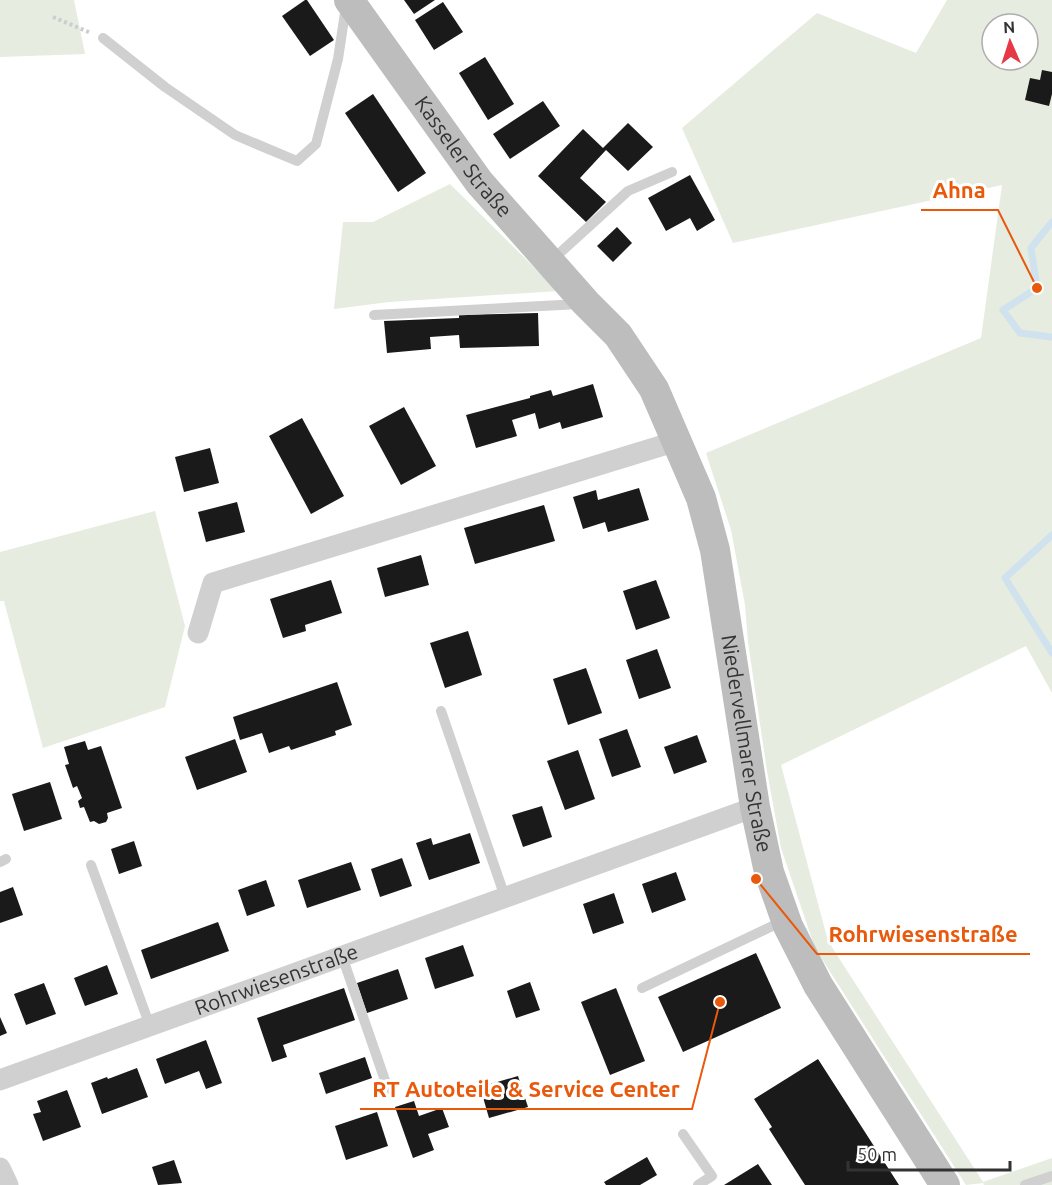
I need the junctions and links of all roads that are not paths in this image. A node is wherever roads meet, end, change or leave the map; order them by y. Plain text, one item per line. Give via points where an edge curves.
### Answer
1 (348, 0) edge
2 (103, 38) road end
3 (672, 172) dead end
4 (551, 262) junction
5 (586, 303) junction
6 (374, 315) dead end
7 (677, 441) junction
8 (198, 633) dead end
9 (441, 711) dead end
10 (755, 807) junction
11 (91, 865) dead end
12 (506, 897) junction
13 (786, 920) junction
14 (342, 956) junction
15 (642, 988) dead end
16 (150, 1026) junction
17 (0, 1080) edge
18 (388, 1089) dead end
19 (683, 1134) dead end
20 (0, 1168) edge
21 (1052, 1176) edge
22 (8, 1185) edge
23 (698, 1185) edge
24 (945, 1185) edge
25 (1026, 1185) edge

1 - 2 lane via 338,59 316,144 297,161 235,135
1 - 4 main road, Kasseler Straße via 479,182
3 - 4 lane via 628,191
4 - 5 main road, Kasseler Straße
5 - 6 lane
5 - 7 main road, Niedervellmarer Straße via 618,335 654,389
7 - 8 street via 213,583
7 - 10 main road, Niedervellmarer Straße via 701,498 715,550
9 - 12 lane
10 - 12 street, Rohrwiesenstraße
10 - 13 main road, Niedervellmarer Straße via 769,872
11 - 16 lane
12 - 14 street, Rohrwiesenstraße
13 - 15 lane
13 - 24 main road, Niedervellmarer Straße via 818,985
14 - 16 street, Rohrwiesenstraße
14 - 18 lane
16 - 17 street, Rohrwiesenstraße
19 - 23 lane via 712,1176
20 - 22 street
21 - 25 lane

